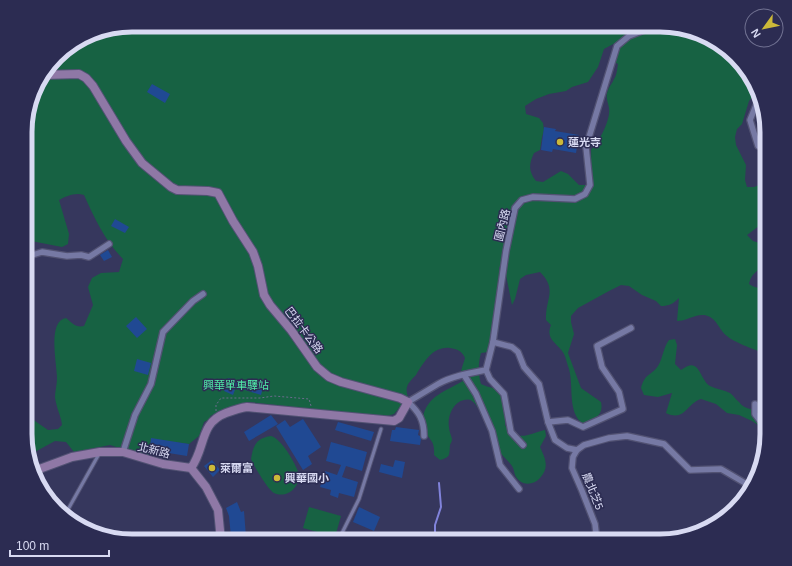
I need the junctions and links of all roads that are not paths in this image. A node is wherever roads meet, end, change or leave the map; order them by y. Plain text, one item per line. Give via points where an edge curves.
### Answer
1 (640, 32) edge
2 (51, 75) edge
3 (756, 104) edge
4 (758, 146) dead end
5 (108, 244) dead end
6 (32, 255) edge
7 (203, 294) dead end
8 (631, 328) dead end
9 (493, 342) junction
10 (486, 370) junction
11 (464, 374) junction
12 (408, 402) junction
13 (755, 404) dead end
14 (760, 421) edge
15 (548, 422) junction
16 (381, 429) dead end
17 (424, 436) dead end
18 (523, 445) dead end
19 (577, 450) junction
20 (100, 452) junction
21 (123, 452) junction
22 (191, 468) junction
23 (38, 469) edge
24 (746, 484) edge
25 (519, 489) dead end
26 (68, 510) edge
27 (220, 534) edge
28 (342, 534) edge
29 (596, 534) edge

1 - 9 street, 圍內路 via 629,36 617,46 586,147 590,185 585,194 575,199 532,197 522,200 515,208
2 - 12 main road, 巴拉卡公路 via 79,74 86,78 142,163 170,187 177,190 208,190 218,193 253,252 264,295 317,367 329,377 342,382
3 - 4 street via 750,120
5 - 6 street via 89,257 42,252
7 - 21 street via 192,301 163,332 151,384 135,415
8 - 15 street via 597,346 602,367 619,392 623,409 583,427 568,420
9 - 10 street, 圍內路
9 - 15 street via 512,347 518,352 524,367 539,384
10 - 11 street
10 - 18 street via 490,379 504,394 511,432
11 - 12 street via 438,384
11 - 25 street via 492,431 500,465
12 - 17 street via 421,418
12 - 22 main road via 399,418 394,421 239,408 216,417 210,424
13 - 14 street via 755,414
15 - 19 street via 555,440 567,448
16 - 28 lane via 359,499
19 - 24 street via 609,438 627,436 664,444 690,470 721,468
19 - 29 street, 農北芝5 via 572,457 572,468 595,524
20 - 21 main road, 北新路
20 - 23 main road, 北新路 via 72,457
20 - 26 lane
21 - 22 main road, 北新路 via 163,464
22 - 27 main road via 206,487 218,510

